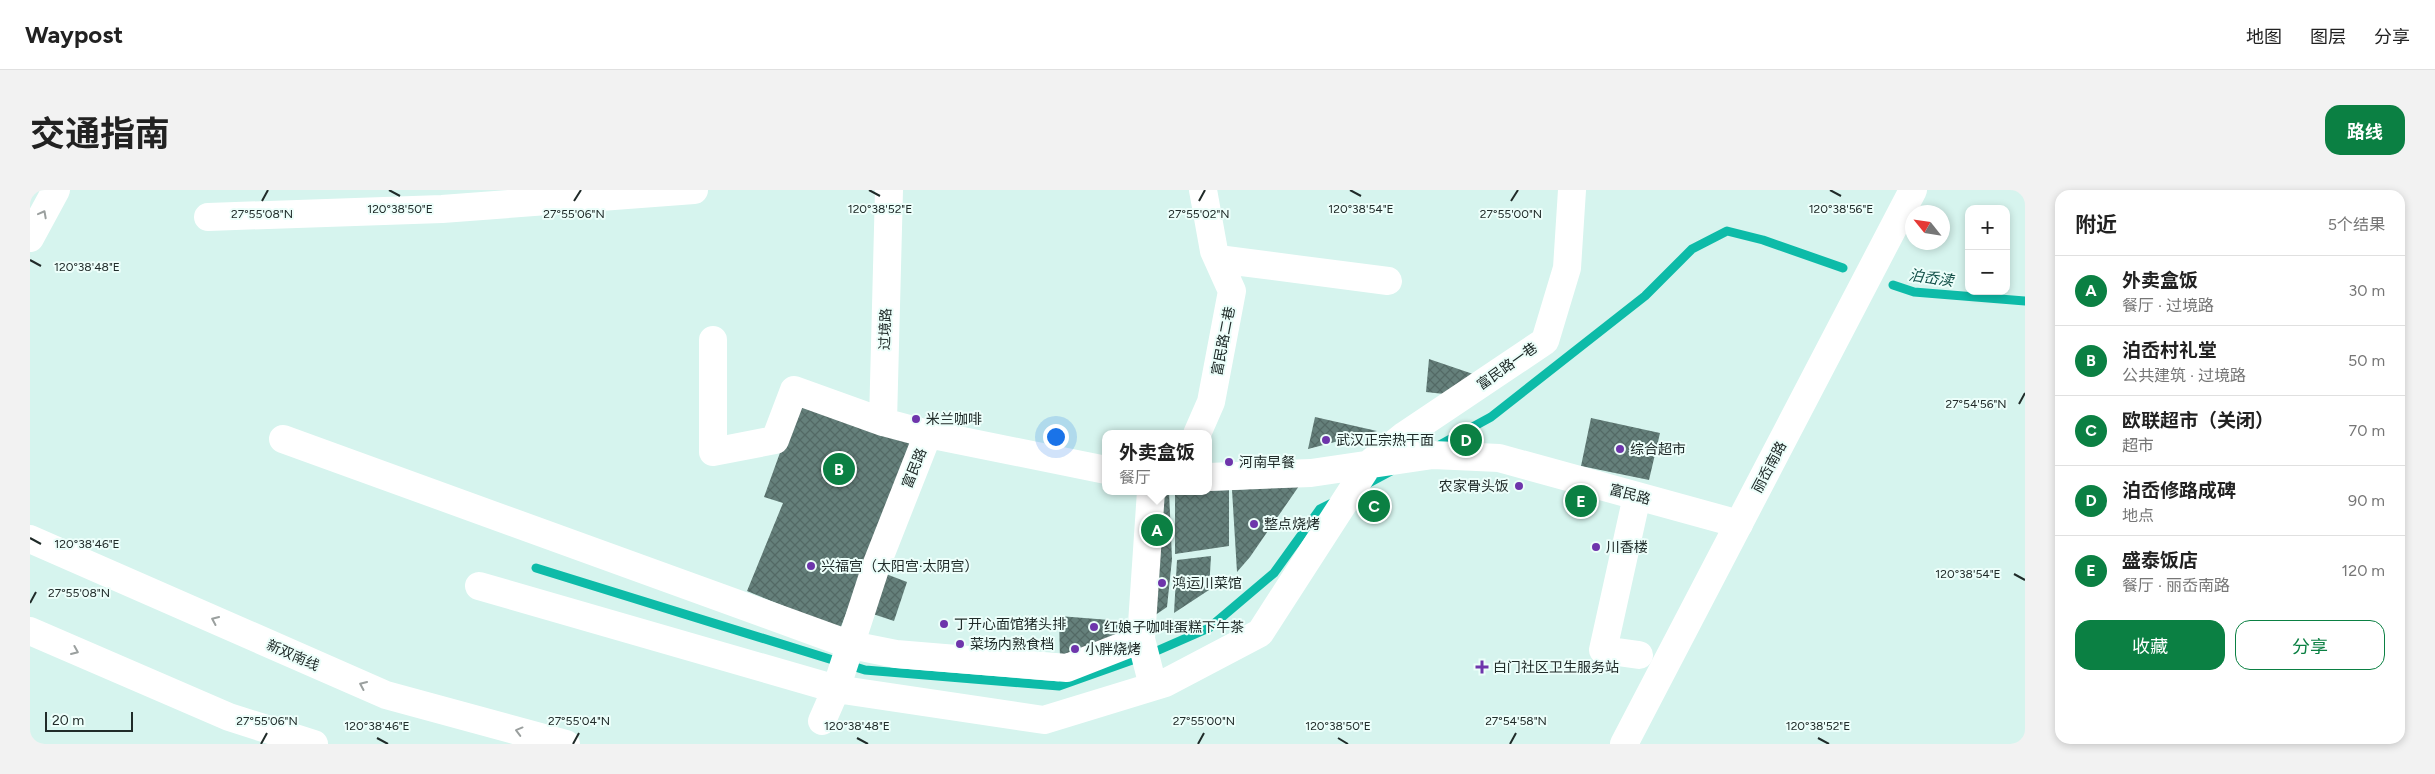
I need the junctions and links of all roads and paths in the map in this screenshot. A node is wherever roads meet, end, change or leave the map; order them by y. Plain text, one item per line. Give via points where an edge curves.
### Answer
1 (56, 190) edge
2 (694, 190) edge
3 (889, 190) edge
4 (1203, 190) edge
5 (1572, 190) edge
6 (1913, 190) edge
7 (208, 217) dead end
8 (30, 238) edge
9 (1218, 259) junction
10 (1388, 281) dead end
11 (713, 340) dead end
12 (882, 422) junction
13 (1199, 430) edge
14 (928, 434) junction
15 (283, 440) dead end
16 (1371, 464) junction
17 (1102, 469) edge
18 (1212, 477) edge
19 (1151, 495) edge
20 (1638, 496) junction
21 (1739, 524) junction
22 (30, 539) edge
23 (479, 586) dead end
24 (30, 631) edge
25 (1142, 639) junction
26 (851, 644) junction
27 (1639, 655) dead end
28 (1152, 681) junction
29 (837, 686) junction
30 (822, 721) dead end
31 (314, 744) edge
32 (566, 744) edge
33 (1624, 744) edge

8 -> 1 main road
2 - 7 main road via 442,210
3 - 12 main road, 过境路
4 - 9 main road, 富民路二巷
5 - 16 main road, 富民路一巷 via 1567,268 1545,340 1405,435
6 - 21 main road, 丽岙南路
9 - 10 main road
9 - 13 main road, 富民路二巷 via 1232,291 1211,402
11 - 12 main road via 713,452 775,440 794,390
12 - 14 main road
14 - 17 main road, 富民路
14 - 26 main road, 富民路 via 876,566
15 - 26 main road
16 - 18 main road via 1311,473
16 - 20 main road, 富民路 via 1433,455 1499,458
16 - 28 main road via 1260,633 1165,683
19 - 25 main road
20 - 21 main road, 富民路
20 - 27 main road via 1603,650
21 - 33 main road, 丽岙南路
32 -> 22 main road, 新双南线 via 386,695
23 - 29 main road
24 -> 31 main road via 229,717
25 - 26 main road via 1067,668 896,654
25 - 28 main road
26 - 29 main road, 富民路
28 - 29 main road via 1044,720
29 - 30 main road, 富民路

